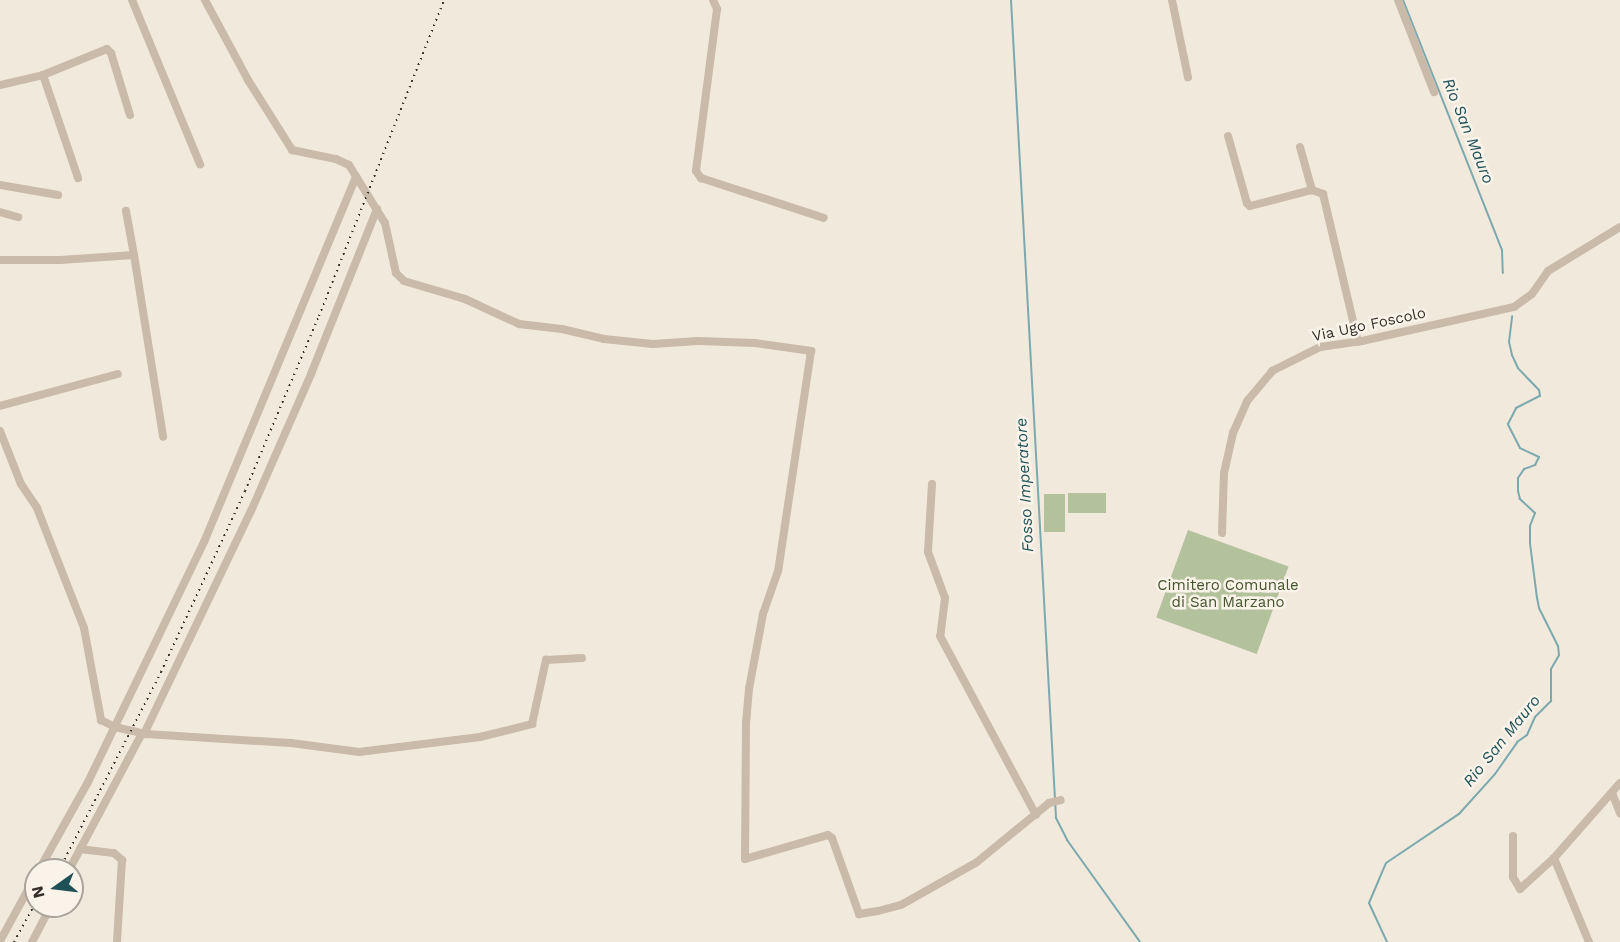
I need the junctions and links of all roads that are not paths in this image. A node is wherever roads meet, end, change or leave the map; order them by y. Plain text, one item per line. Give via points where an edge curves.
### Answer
1 (132, 0) edge
2 (205, 0) edge
3 (713, 0) edge
4 (1172, 0) edge
5 (1398, 0) edge
6 (43, 75) junction
7 (1188, 77) dead end
8 (0, 85) edge
9 (1434, 92) dead end
10 (130, 115) dead end
11 (1228, 136) dead end
12 (1300, 147) dead end
13 (200, 164) dead end
14 (356, 176) junction
15 (78, 178) dead end
16 (0, 184) edge
17 (1312, 190) junction
18 (58, 195) dead end
19 (377, 209) junction
20 (126, 211) dead end
21 (0, 212) edge
22 (18, 217) dead end
23 (824, 218) dead end
24 (1620, 227) edge
25 (134, 255) junction
26 (0, 260) edge
27 (1358, 342) junction
28 (118, 374) dead end
29 (0, 406) edge
30 (0, 431) edge
31 (163, 437) dead end
32 (932, 484) dead end
33 (1222, 533) dead end
34 (582, 658) dead end
35 (115, 727) junction
36 (143, 734) junction
37 (1620, 783) edge
38 (1612, 793) junction
39 (1057, 801) dead end
40 (1620, 813) edge
41 (1036, 815) junction
42 (1513, 836) dead end
43 (80, 849) junction
44 (45, 858) edge
45 (75, 858) edge
46 (1554, 858) junction
47 (24, 897) edge
48 (45, 918) edge
49 (0, 941) edge
50 (32, 942) edge
51 (117, 942) edge
52 (1589, 942) edge

1 - 13 street
2 - 14 street via 292,150 336,159 349,165
3 - 23 street via 717,9 696,171 701,178
4 - 7 street
5 - 9 street
6 - 8 street
6 - 10 street via 107,49
6 - 15 street
11 - 17 street via 1250,206
12 - 17 street
14 - 19 street
14 - 35 street via 230,482
16 - 18 street
17 - 27 street via 1323,194
19 - 36 street via 251,511
19 - 41 street via 385,223 400,278 465,299 508,320 637,344 755,343 811,351 778,571 763,614 749,690 745,859 828,835 859,914 901,904 977,862
20 - 25 street
21 - 22 street
24 - 27 street, Via Ugo Foscolo via 1548,271 1533,294 1514,307
25 - 26 street
25 - 31 street
27 - 33 street, Via Ugo Foscolo via 1320,347 1281,366 1248,400 1233,433 1224,473
28 - 29 street
30 - 35 street via 21,484 37,508 84,628 101,720
32 - 41 street via 928,552 945,598 940,636
34 - 36 street via 546,660 532,724 480,737 359,752 291,743
35 - 36 street
35 - 44 street
36 - 43 street
37 - 38 street
38 - 40 street
38 - 46 street
39 - 41 street
42 - 46 street via 1513,877 1521,889
43 - 45 street
43 - 51 street via 114,853 122,860
46 - 52 street
47 - 49 street
48 - 50 street

